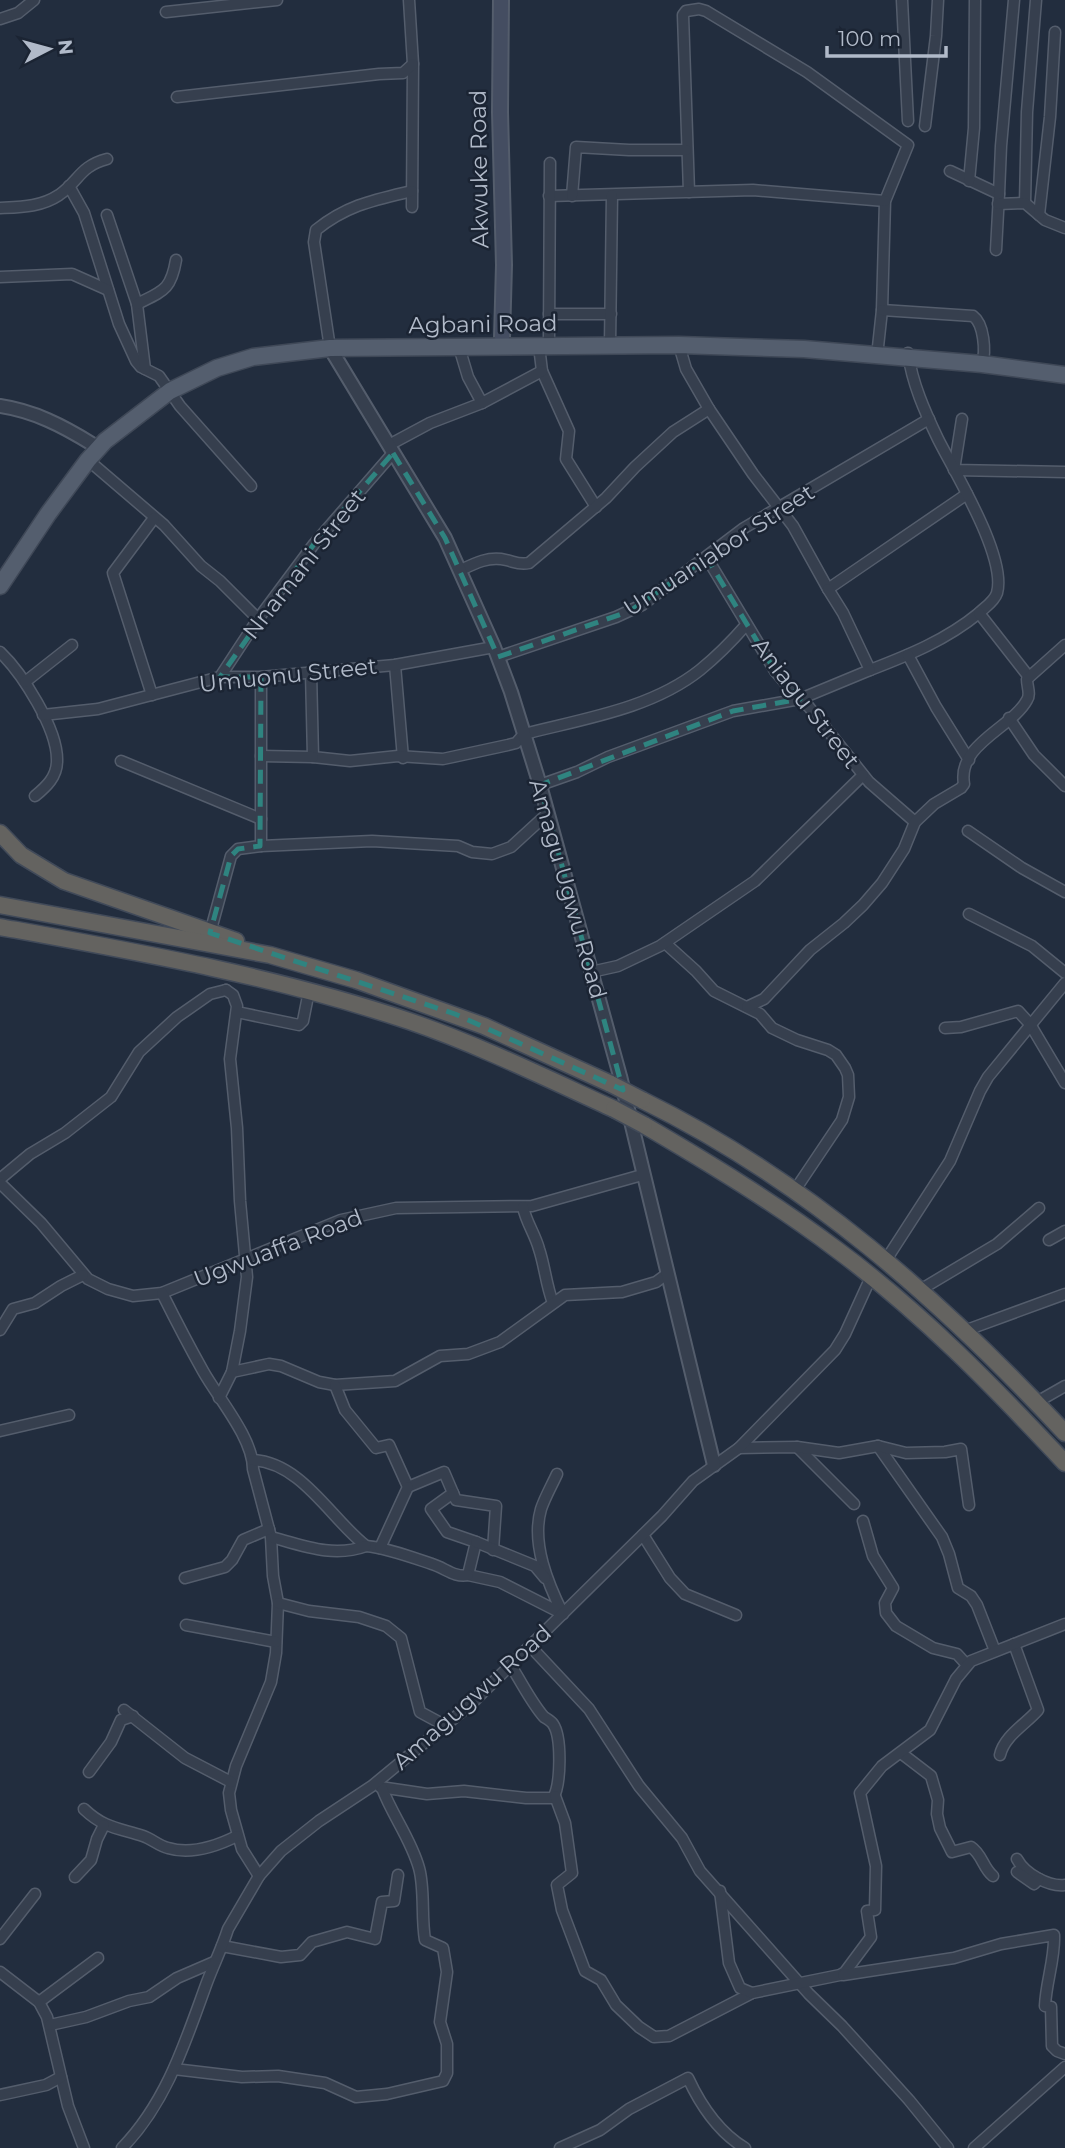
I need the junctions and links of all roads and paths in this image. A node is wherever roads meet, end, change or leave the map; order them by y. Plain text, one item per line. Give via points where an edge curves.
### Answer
1 (277, 0) edge
2 (409, 0) edge
3 (501, 0) edge
4 (902, 0) edge
5 (938, 0) edge
6 (975, 0) edge
7 (1014, 0) edge
8 (1037, 0) edge
9 (31, 1) edge
10 (166, 12) dead end
11 (0, 19) edge
12 (1055, 32) dead end
13 (413, 64) junction
14 (177, 97) dead end
15 (908, 121) dead end
16 (925, 126) dead end
17 (686, 150) junction
18 (107, 159) dead end
19 (550, 163) dead end
20 (950, 171) dead end
21 (969, 181) junction
22 (69, 186) junction
23 (412, 191) junction
24 (689, 192) junction
25 (612, 195) junction
26 (549, 196) junction
27 (572, 196) junction
28 (998, 199) junction
29 (886, 201) junction
30 (1025, 203) junction
31 (412, 207) dead end
32 (0, 208) edge
33 (107, 215) dead end
34 (1039, 215) junction
35 (1065, 228) edge
36 (996, 250) dead end
37 (176, 260) dead end
38 (0, 277) edge
39 (108, 290) junction
40 (137, 304) junction
41 (882, 310) junction
42 (549, 314) junction
43 (611, 314) junction
44 (544, 342) junction
45 (611, 342) junction
46 (502, 343) junction
47 (329, 344) junction
48 (679, 345) junction
49 (459, 348) junction
50 (878, 352) junction
51 (908, 355) junction
52 (983, 361) junction
53 (1065, 367) edge
54 (145, 369) junction
55 (541, 371) junction
56 (1065, 375) edge
57 (168, 387) junction
58 (482, 403) junction
59 (0, 406) edge
60 (709, 409) junction
61 (929, 419) junction
62 (962, 419) dead end
63 (391, 449) junction
64 (93, 451) junction
65 (954, 470) junction
66 (1065, 472) edge
67 (251, 486) dead end
68 (967, 494) junction
69 (596, 507) junction
70 (778, 508) junction
71 (154, 518) junction
72 (706, 558) junction
73 (0, 568) edge
74 (460, 570) junction
75 (0, 586) edge
76 (828, 589) junction
77 (979, 612) junction
78 (258, 619) junction
79 (746, 625) junction
80 (72, 645) dead end
81 (1065, 645) edge
82 (0, 652) edge
83 (496, 652) junction
84 (908, 655) junction
85 (395, 665) junction
86 (870, 670) junction
87 (311, 672) junction
88 (220, 677) junction
89 (261, 677) junction
90 (1029, 677) junction
91 (25, 682) junction
92 (152, 695) junction
93 (800, 699) junction
94 (43, 715) junction
95 (1009, 718) junction
96 (524, 734) junction
97 (261, 756) junction
98 (313, 757) junction
99 (403, 758) junction
100 (969, 760) junction
101 (121, 761) dead end
102 (863, 775) junction
103 (540, 785) junction
104 (1065, 786) edge
105 (35, 796) dead end
106 (547, 814) junction
107 (261, 819) junction
108 (915, 822) junction
109 (968, 831) dead end
110 (0, 833) edge
111 (261, 846) junction
112 (1065, 892) edge
113 (0, 905) edge
114 (969, 914) dead end
115 (0, 927) edge
116 (209, 933) junction
117 (665, 943) junction
118 (270, 956) junction
119 (228, 970) junction
120 (591, 972) junction
121 (1065, 973) edge
122 (1065, 983) edge
123 (226, 990) junction
124 (309, 991) junction
125 (764, 999) junction
126 (747, 1007) junction
127 (237, 1012) junction
128 (762, 1016) junction
129 (1030, 1024) junction
130 (945, 1028) dead end
131 (1065, 1083) edge
132 (642, 1175) junction
133 (0, 1181) edge
134 (795, 1190) junction
135 (523, 1207) junction
136 (1039, 1208) dead end
137 (1065, 1231) edge
138 (1049, 1240) dead end
139 (245, 1258) junction
140 (887, 1260) junction
141 (667, 1274) junction
142 (83, 1275) junction
143 (871, 1277) junction
144 (920, 1290) junction
145 (162, 1293) junction
146 (1065, 1294) edge
147 (554, 1303) junction
148 (0, 1330) edge
149 (964, 1331) junction
150 (232, 1372) junction
151 (335, 1385) junction
152 (1065, 1386) edge
153 (219, 1398) junction
154 (1037, 1402) junction
155 (69, 1415) dead end
156 (0, 1431) edge
157 (1065, 1433) edge
158 (878, 1446) junction
159 (797, 1447) junction
160 (739, 1448) junction
161 (253, 1460) junction
162 (1065, 1463) edge
163 (714, 1465) junction
164 (557, 1474) dead end
165 (408, 1487) junction
166 (453, 1493) junction
167 (853, 1504) dead end
168 (969, 1505) dead end
169 (863, 1521) dead end
170 (270, 1533) junction
171 (643, 1535) junction
172 (475, 1542) junction
173 (366, 1546) junction
174 (380, 1548) junction
175 (493, 1550) junction
176 (468, 1575) junction
177 (185, 1578) dead end
178 (549, 1583) junction
179 (278, 1603) junction
180 (563, 1614) junction
181 (736, 1615) dead end
182 (1065, 1624) edge
183 (186, 1625) dead end
184 (276, 1642) junction
185 (1014, 1644) junction
186 (531, 1647) junction
187 (995, 1651) junction
188 (967, 1665) junction
189 (512, 1666) junction
190 (446, 1726) junction
191 (901, 1753) junction
192 (1000, 1755) dead end
193 (89, 1772) dead end
194 (231, 1782) junction
195 (377, 1786) junction
196 (555, 1796) junction
197 (84, 1809) dead end
198 (104, 1825) junction
199 (237, 1836) junction
200 (1017, 1859) dead end
201 (1017, 1872) dead end
202 (398, 1875) dead end
203 (259, 1876) junction
204 (993, 1876) dead end
205 (75, 1877) dead end
206 (1039, 1879) junction
207 (1065, 1885) edge
208 (720, 1891) junction
209 (35, 1894) dead end
210 (0, 1940) edge
211 (222, 1946) junction
212 (98, 1958) dead end
213 (214, 1962) junction
214 (0, 1972) edge
215 (840, 1975) junction
216 (801, 1983) junction
217 (752, 1993) junction
218 (39, 2002) junction
219 (50, 2025) junction
220 (1065, 2054) edge
221 (1065, 2067) edge
222 (174, 2069) junction
223 (61, 2077) junction
224 (0, 2095) edge
225 (84, 2148) edge
226 (122, 2148) edge
227 (560, 2148) edge
228 (745, 2148) edge
229 (948, 2148) edge
230 (974, 2148) edge

1 - 10 street
2 - 13 street
3 - 46 main road, Akwuke Road
4 - 15 street
5 - 16 street
6 - 21 street
7 - 28 street
8 - 30 street
9 - 11 street via 18,13
12 - 34 street
13 - 14 street via 403,73
13 - 23 street
17 - 24 street
17 - 27 street via 576,147
17 - 29 street via 683,15 699,9 807,72 906,142 908,149
18 - 22 street via 89,166
19 - 26 street
20 - 21 street
21 - 28 street
22 - 32 street via 43,204
22 - 39 street via 84,213
23 - 31 street
23 - 47 street via 356,205 316,230
24 - 25 street
24 - 29 street via 753,190
25 - 27 street
25 - 43 street
26 - 27 street
26 - 42 street
28 - 30 street
28 - 36 street
29 - 41 street
30 - 34 street
33 - 40 street
34 - 35 street
37 - 40 street via 168,287
38 - 39 street via 72,274
39 - 54 street via 132,354
40 - 54 street
41 - 50 street
41 - 52 street via 974,316 981,324
42 - 43 street
42 - 44 street
43 - 45 street
44 - 45 main road, Agbani Road
44 - 46 main road, Agbani Road
44 - 55 street
45 - 48 main road, Agbani Road
45 - 50 main road, Agbani Road via 741,340
46 - 47 main road, Agbani Road
46 - 49 main road, Agbani Road
47 - 49 main road, Agbani Road
47 - 57 main road, Agbani Road via 239,351 185,371
47 - 63 street, Amagu Ugwu Road
48 - 50 main road, Agbani Road
48 - 60 street via 686,369
49 - 58 street
50 - 51 main road, Agbani Road
51 - 52 main road, Agbani Road
51 - 61 street
52 - 53 main road, Agbani Road
52 - 56 main road, Agbani Road
54 - 57 street
55 - 58 street
55 - 69 street via 569,431 566,459
57 - 64 main road, Agbani Road via 122,414
57 - 67 street
58 - 63 street via 430,423
59 - 64 street via 54,422
60 - 69 street via 673,432
60 - 70 street
61 - 65 street
61 - 70 street, Umuaniabor Street
62 - 65 street
63 - 74 street, Amagu Ugwu Road
63 - 78 street, Nnamani Street
64 - 71 street
64 - 73 main road, Agbani Road
64 - 75 main road, Agbani Road
65 - 66 street
65 - 68 street
68 - 76 street
68 - 77 street via 988,540 996,575 997,594
69 - 74 street via 529,563 493,559
70 - 72 street, Umuaniabor Street
70 - 76 street
71 - 78 street
71 - 92 street via 113,573
72 - 79 street, Aniagu Street
72 - 83 street, Umuaniabor Street via 630,611
74 - 83 street, Amagu Ugwu Road
76 - 86 street
77 - 84 street via 948,635
77 - 90 street
78 - 88 street, Nnamani Street
79 - 93 street, Aniagu Street via 775,671
79 - 96 street via 699,671 656,695
80 - 91 street
81 - 90 street
82 - 91 street
83 - 85 street, Umuonu Street
83 - 96 street, Amagu Ugwu Road
84 - 86 street
84 - 100 street
85 - 87 street, Umuonu Street
85 - 99 street
86 - 93 street
87 - 89 street, Umuonu Street
87 - 98 street
88 - 89 street, Umuonu Street
88 - 92 street, Umuonu Street
89 - 97 street
90 - 95 street via 1028,700
91 - 94 street
92 - 94 street, Umuonu Street via 97,709
93 - 102 street, Aniagu Street
93 - 103 street via 733,711
94 - 105 street via 57,760 49,784
95 - 100 street
95 - 104 street via 1038,759
96 - 99 street via 516,743 466,756
96 - 103 street, Amagu Ugwu Road
97 - 98 street
97 - 107 street
98 - 99 street via 350,761
100 - 108 street via 961,788
101 - 107 street
102 - 108 street, Aniagu Street
102 - 117 street, Aniagu Street via 755,881
103 - 106 street, Amagu Ugwu Road
106 - 111 street via 511,847 492,854 458,846 372,841
106 - 120 street, Amagu Ugwu Road
107 - 111 street
108 - 125 street via 882,883
109 - 112 street
110 - 116 highway via 21,855 64,881
111 - 116 street via 238,849 231,856
113 - 118 highway
114 - 121 street via 1032,946
115 - 119 highway
116 - 118 highway
117 - 120 street, Aniagu Street via 636,959
117 - 126 street via 714,991
118 - 134 highway, bridge via 356,980 524,1043 709,1135
119 - 123 street
119 - 124 highway
120 - 132 street, Amagu Ugwu Road
122 - 129 street
123 - 127 street via 233,995
123 - 133 street via 210,994 177,1017 139,1052 111,1097
124 - 127 street via 299,1025
124 - 143 highway, bridge via 480,1048 614,1109 780,1209
125 - 126 street
125 - 128 street
126 - 128 street
127 - 139 street via 230,1059
128 - 134 street via 772,1028 836,1055 848,1075 849,1097 842,1120
129 - 130 street via 1018,1011
129 - 131 street
129 - 140 street via 988,1077 950,1161
132 - 135 street, Ugwuaffa Road
132 - 141 street, Amagu Ugwu Road
133 - 142 street, Ugwuaffa Road
134 - 140 highway
135 - 139 street, Ugwuaffa Road via 384,1210 341,1220
135 - 147 street
136 - 144 street via 997,1244
137 - 138 street
139 - 145 street, Ugwuaffa Road
139 - 150 street via 246,1286
140 - 144 highway
141 - 147 street via 622,1292 565,1295
141 - 163 street, Amagu Ugwu Road
142 - 145 street, Ugwuaffa Road via 133,1296
142 - 148 street via 35,1303 13,1309
143 - 160 street, Amagugwu Road via 835,1350
143 - 162 highway via 966,1361
144 - 149 highway
145 - 153 street
146 - 149 street
147 - 151 street via 490,1347 440,1356 395,1381
149 - 154 highway
150 - 151 street via 269,1364
150 - 153 street
151 - 165 street via 345,1410 376,1448 389,1444
152 - 154 street
153 - 161 street
154 - 157 highway
155 - 156 street
158 - 159 street via 839,1453
158 - 168 street via 906,1453 961,1448
158 - 187 street via 942,1537 958,1588 977,1605
159 - 160 street
159 - 167 street
160 - 163 street, Amagugwu Road
161 - 170 street
161 - 173 street via 279,1467 308,1487
163 - 171 street, Amagugwu Road
164 - 178 street via 541,1508 538,1527
165 - 166 street via 444,1472
165 - 174 street
166 - 172 street via 431,1509 447,1532
166 - 175 street via 456,1500 496,1506
169 - 188 street via 873,1556 893,1588 885,1603 886,1613 896,1626 933,1648 957,1654
170 - 173 street via 330,1553
170 - 177 street via 243,1540 225,1567
170 - 179 street
171 - 180 street, Amagugwu Road
171 - 181 street via 685,1594
172 - 175 street
172 - 176 street
173 - 174 street
174 - 176 street via 435,1564 460,1577
175 - 178 street via 535,1566
176 - 180 street via 500,1582
178 - 180 street
179 - 184 street
179 - 190 street via 386,1626 401,1638 419,1713
180 - 186 street, Amagugwu Road
182 - 185 street
183 - 184 street
184 - 194 street via 271,1682
185 - 187 street
185 - 192 street via 1038,1710 1001,1748
186 - 189 street, Amagugwu Road
186 - 208 street via 589,1709 639,1786
187 - 188 street
188 - 191 street via 930,1730
189 - 190 street, Amagugwu Road
189 - 196 street via 555,1731 559,1759
190 - 195 street, Amagugwu Road
191 - 204 street via 931,1776 939,1800 940,1828 952,1852 977,1850
191 - 215 street via 882,1766 860,1793 876,1866 875,1910 867,1911 871,1937
193 - 194 street via 129,1713 185,1758
194 - 199 street via 229,1800
195 - 196 street via 427,1794 464,1791 526,1798
195 - 203 street, Amagugwu Road via 297,1838
195 - 222 street via 411,1844 421,1871 425,1940 443,1948 447,1972 440,2022 447,2044 447,2073 443,2081 387,2095 355,2097 325,2083
196 - 217 street via 565,1823 572,1873 557,1885 562,1910 585,1971 601,1980 616,2005 654,2037 669,2036
197 - 198 street
198 - 199 street via 182,1851 216,1846
198 - 205 street via 91,1860
199 - 203 street
200 - 206 street
201 - 206 street via 1034,1884
202 - 211 street via 394,1901 382,1902 375,1939 347,1932 312,1942 300,1955 281,1957
203 - 211 street, Amagugwu Road
206 - 207 street
208 - 216 street
208 - 217 street via 731,1969 740,1988
209 - 210 street
211 - 213 street, Amagugwu Road
212 - 218 street
213 - 219 street via 149,1997
213 - 222 street, Amagugwu Road
214 - 218 street
215 - 216 street
215 - 220 street via 954,1958 1055,1935 1045,2006 1051,2007 1052,2046
216 - 217 street
216 - 229 street
218 - 219 street
219 - 223 street
221 - 230 street
222 - 226 street, Amagugwu Road via 155,2105
223 - 224 street
223 - 225 street
227 - 228 street via 688,2078 728,2138

